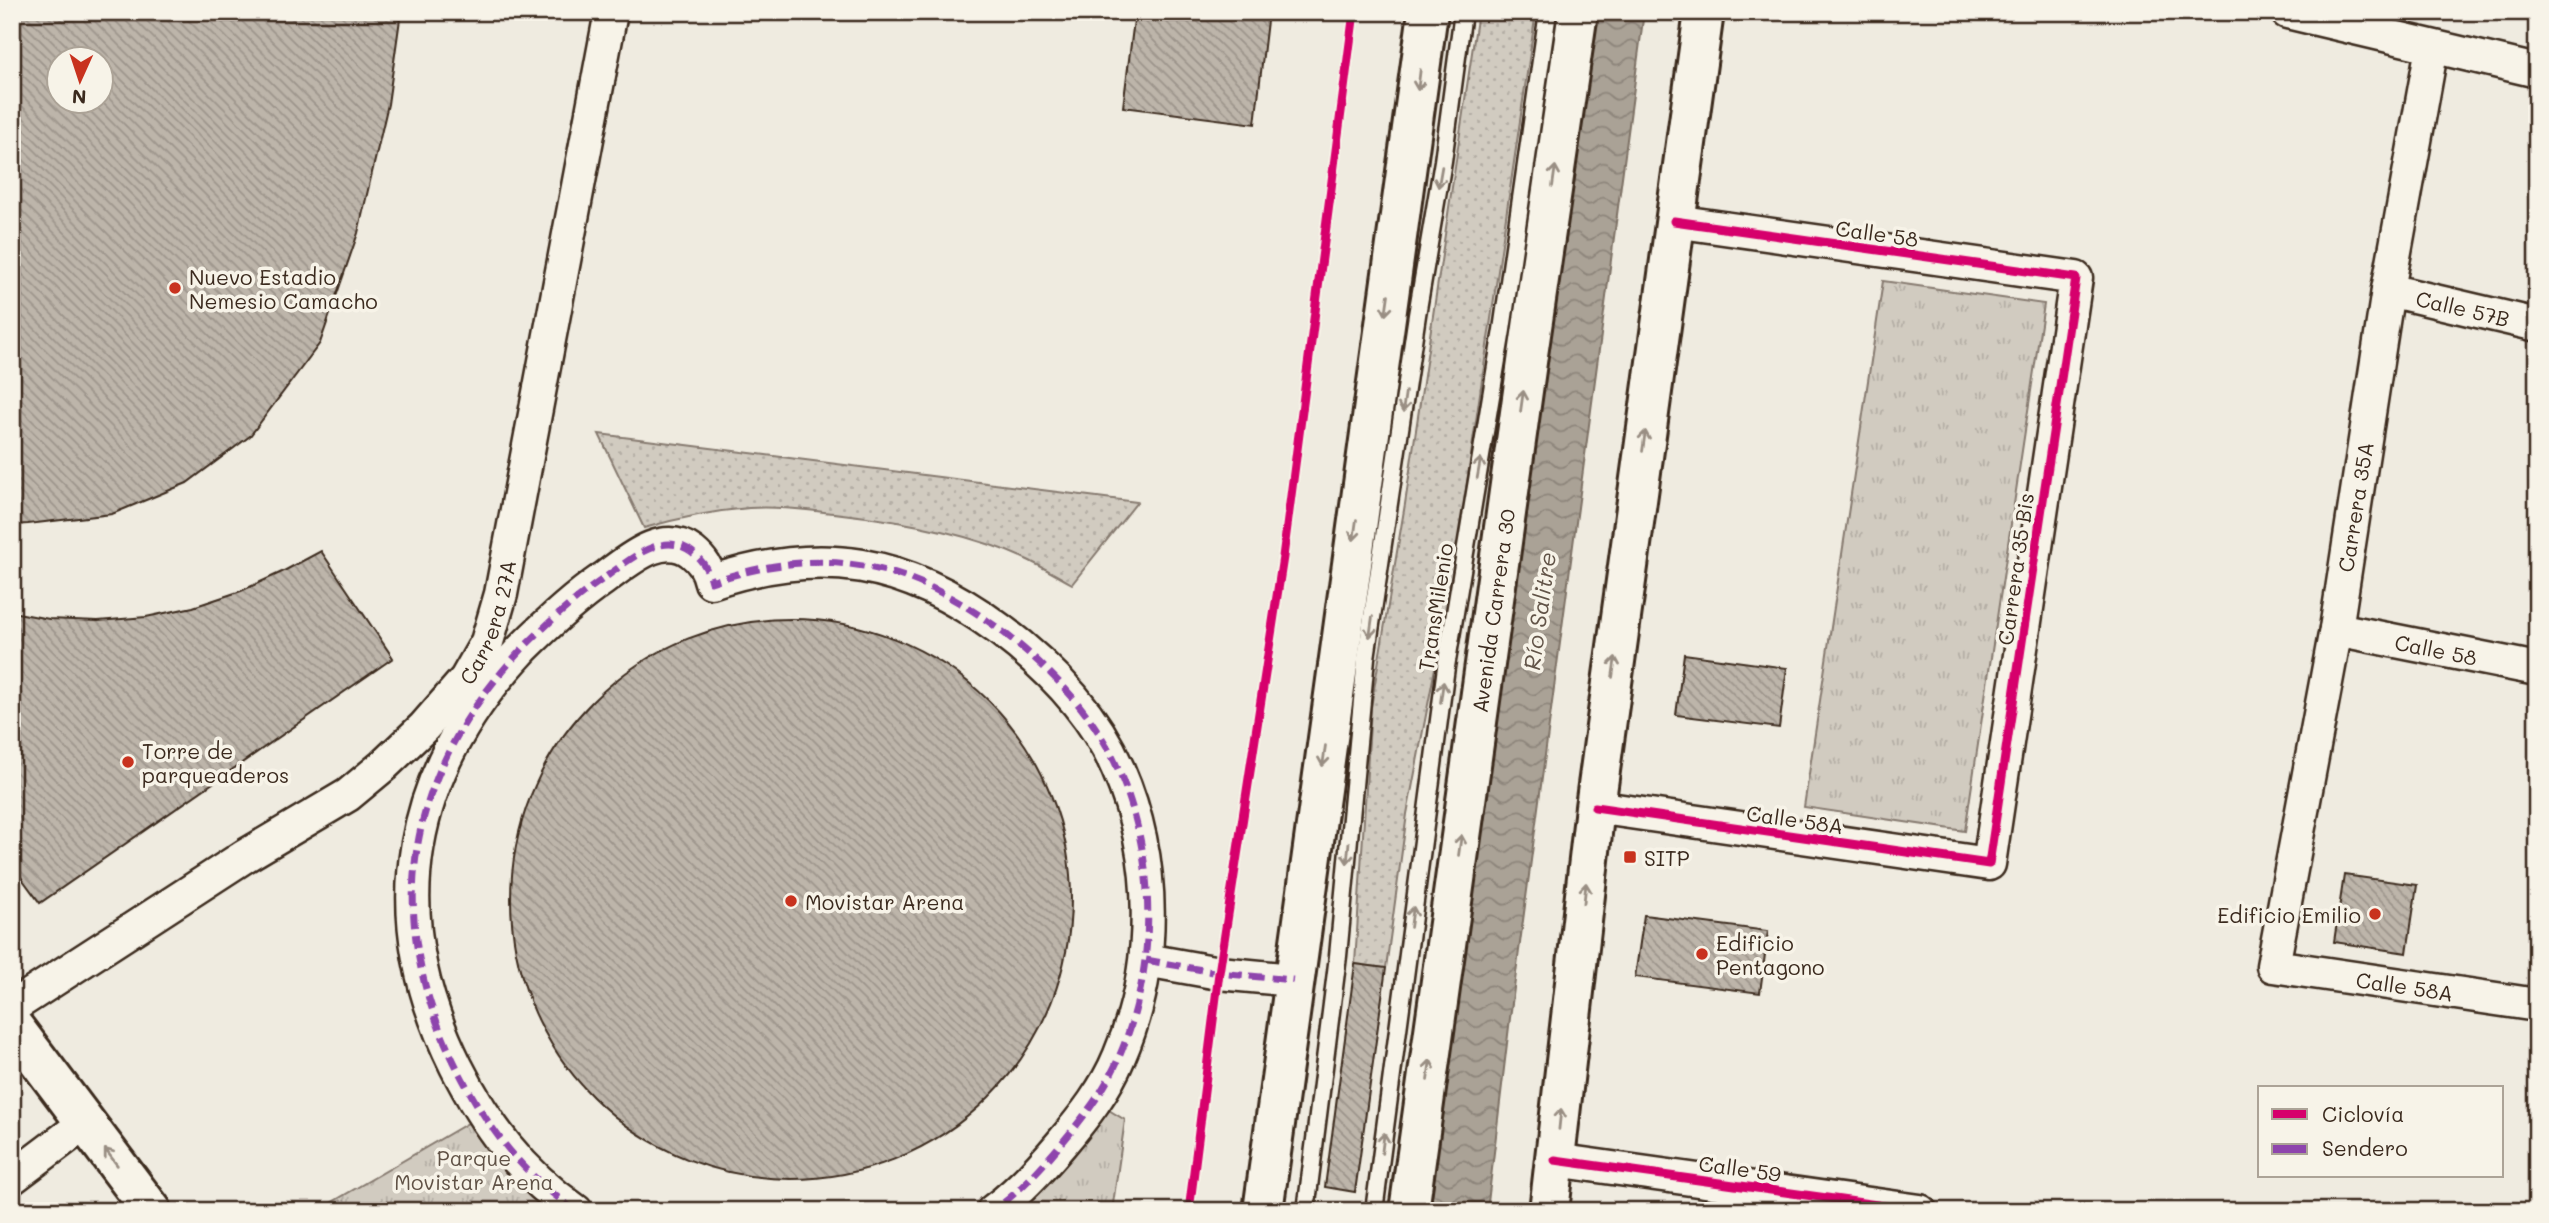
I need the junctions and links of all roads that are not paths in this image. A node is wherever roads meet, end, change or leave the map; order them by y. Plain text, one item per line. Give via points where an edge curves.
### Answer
1 (611, 12) edge
2 (1428, 12) edge
3 (1463, 12) edge
4 (1548, 12) edge
5 (1578, 12) edge
6 (1704, 12) edge
7 (2287, 12) edge
8 (2394, 25) edge
9 (2432, 47) junction
10 (2537, 71) edge
11 (1674, 221) junction
12 (2076, 278) joint
13 (2388, 290) junction
14 (2537, 326) edge
15 (2336, 629) junction
16 (2537, 669) edge
17 (1595, 807) junction
18 (1989, 864) joint
19 (1146, 960) junction
20 (2273, 966) joint
21 (1293, 980) junction
22 (12, 1006) edge
23 (2537, 1006) edge
24 (12, 1026) edge
25 (85, 1123) junction
26 (1555, 1160) junction
27 (12, 1178) edge
28 (152, 1211) edge
29 (576, 1211) edge
30 (993, 1211) edge
31 (1263, 1211) edge
32 (1306, 1211) edge
33 (1374, 1211) edge
34 (1409, 1211) edge
35 (1549, 1211) edge
36 (1920, 1211) edge

1 - 22 street, Carrera 27A via 501,594 487,642 466,679 424,727 348,795
2 -> 21 main road
3 -> 32 lane via 1366,658 1338,956
33 -> 4 lane, TransMilenio via 1446,667
34 -> 5 main road, Avenida Carrera 30
6 - 11 main road
7 - 8 street
8 - 9 street
9 - 10 street
9 - 13 street, Carrera 35A
11 - 12 street, Calle 58
17 -> 11 main road
12 - 18 street, Carrera 35 Bis
13 - 14 street, Calle 57B
13 - 15 street, Carrera 35A
15 - 16 street, Calle 58
15 - 20 street, Carrera 35A
17 - 18 street, Calle 58A
26 -> 17 main road
19 - 21 street
19 - 29 street via 1148,923 1138,822 1117,767 1090,720 1026,650 984,618 929,586 867,566 785,563 711,582 702,560 688,549 653,547 590,588 546,625 476,705 435,780 413,875 417,952 454,1061 504,1146
19 - 30 street via 1119,1057 1100,1093 1040,1170
20 - 23 street, Calle 58A
21 - 31 main road
24 - 25 main road
25 - 27 street
28 -> 25 main road
26 - 35 main road
26 - 36 street, Calle 59

